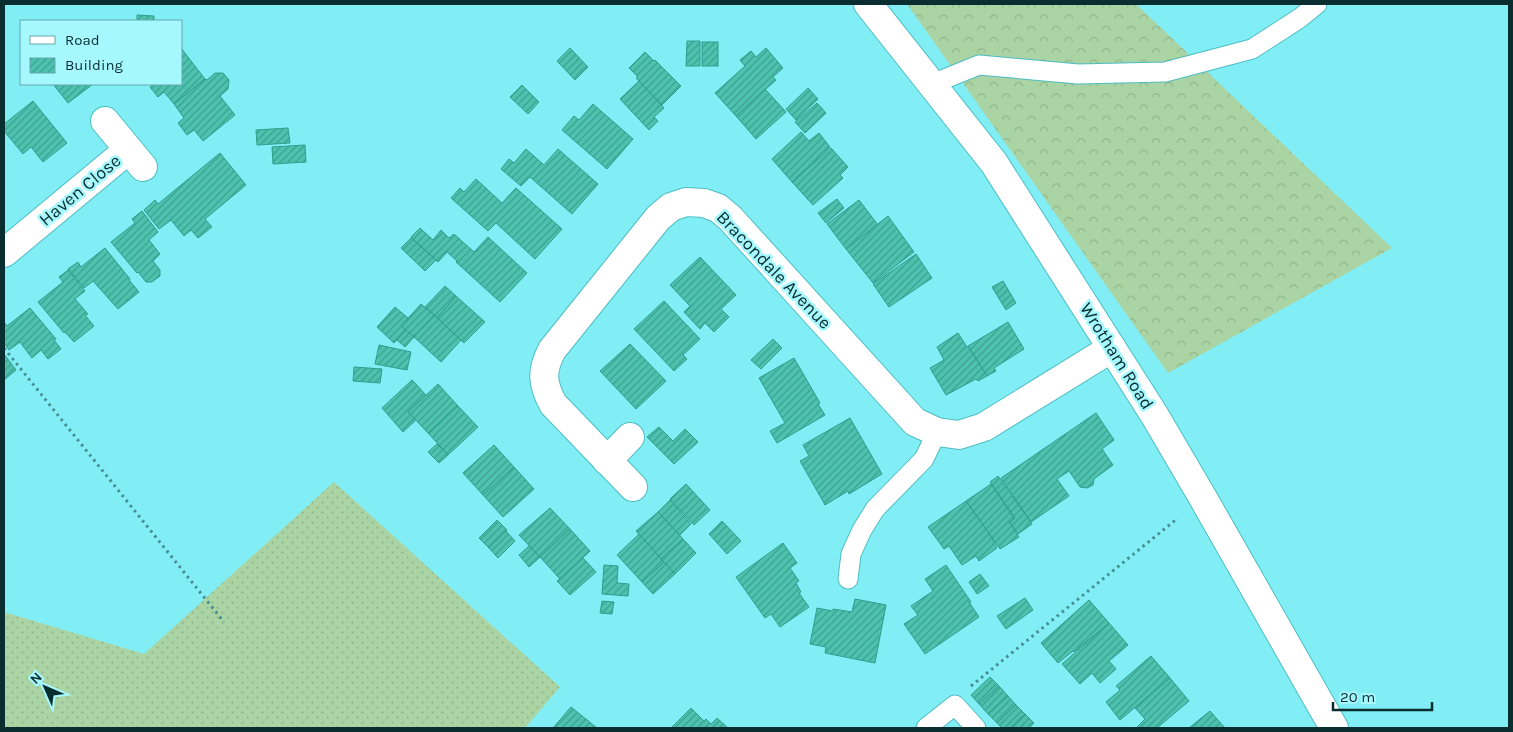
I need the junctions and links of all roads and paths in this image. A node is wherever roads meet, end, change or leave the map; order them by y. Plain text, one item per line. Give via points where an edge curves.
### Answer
1 (868, 4) edge
2 (1317, 4) edge
3 (932, 84) junction
4 (105, 121) dead end
5 (4, 253) edge
6 (4, 348) edge
7 (1112, 348) junction
8 (937, 432) junction
9 (630, 437) dead end
10 (607, 460) junction
11 (633, 488) dead end
12 (1203, 498) junction
13 (848, 579) dead end
14 (224, 622) dead end
15 (955, 705) junction
16 (926, 728) edge
17 (976, 728) edge
18 (1334, 728) edge

1 - 3 street, Wrotham Road
2 - 3 lane via 1252,49 1165,72 1078,74 979,65
3 - 7 street, Wrotham Road via 994,163
4 - 5 street, Haven Close via 136,158
6 - 14 path
7 - 8 street, Bracondale Avenue via 984,427 959,435
7 - 12 street, Wrotham Road
8 - 10 street, Bracondale Avenue via 915,422 730,218 718,208 686,202 671,207 658,218 552,350 545,364 546,391 553,404
8 - 13 lane via 924,459 875,508 851,554
9 - 10 street
10 - 11 street, Bracondale Avenue
12 - 15 path via 966,690
12 - 18 street, Wrotham Road
15 - 16 lane
15 - 17 lane

